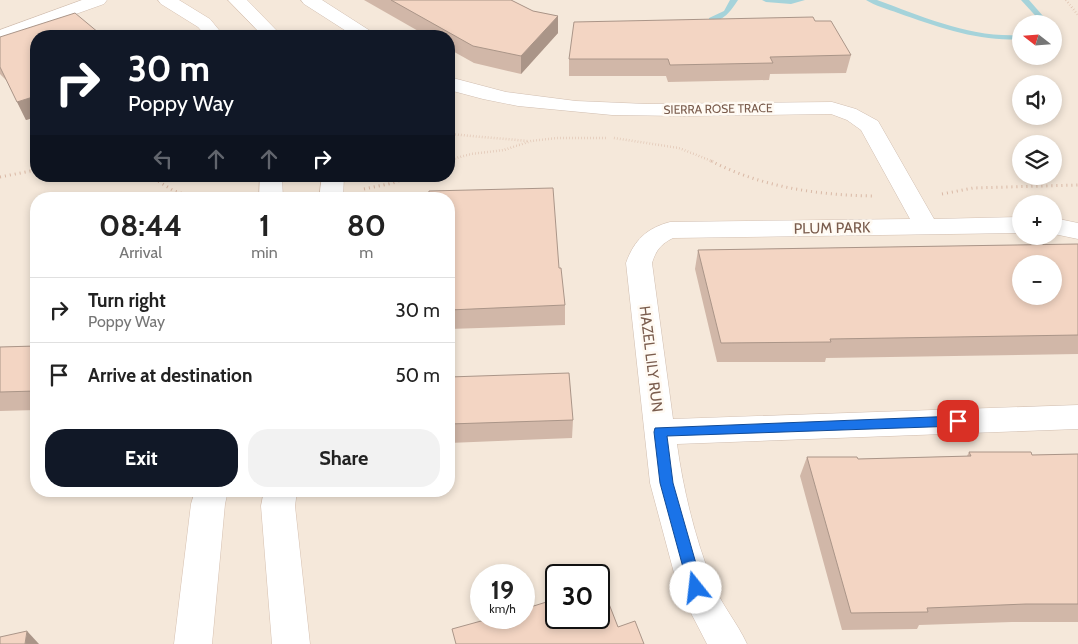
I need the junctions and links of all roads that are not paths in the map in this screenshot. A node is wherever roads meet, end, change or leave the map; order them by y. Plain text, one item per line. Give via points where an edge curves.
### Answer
1 (98, 0) edge
2 (167, 0) edge
3 (237, 0) edge
4 (310, 0) edge
5 (210, 30) edge
6 (267, 30) edge
7 (357, 30) edge
8 (0, 36) edge
9 (455, 85) edge
10 (1012, 226) edge
11 (928, 227) junction
12 (1062, 228) edge
13 (1078, 231) edge
14 (646, 243) joint
15 (1078, 417) edge
16 (660, 432) junction
17 (211, 497) edge
18 (280, 497) edge
19 (193, 644) edge
20 (291, 644) edge
21 (728, 644) edge

1 - 8 street
2 - 5 street
3 - 6 street
4 - 7 street
9 - 11 street, SIERRA ROSE TRACE via 508,99 610,110 838,110 860,118 870,126
10 - 11 street, PLUM PARK
11 - 14 street, PLUM PARK via 670,230
12 - 13 street
14 - 16 street, HAZEL LILY RUN via 639,263
15 - 16 street
16 - 21 street, HAZEL LILY RUN via 666,483 696,588
17 - 19 street
18 - 20 street

